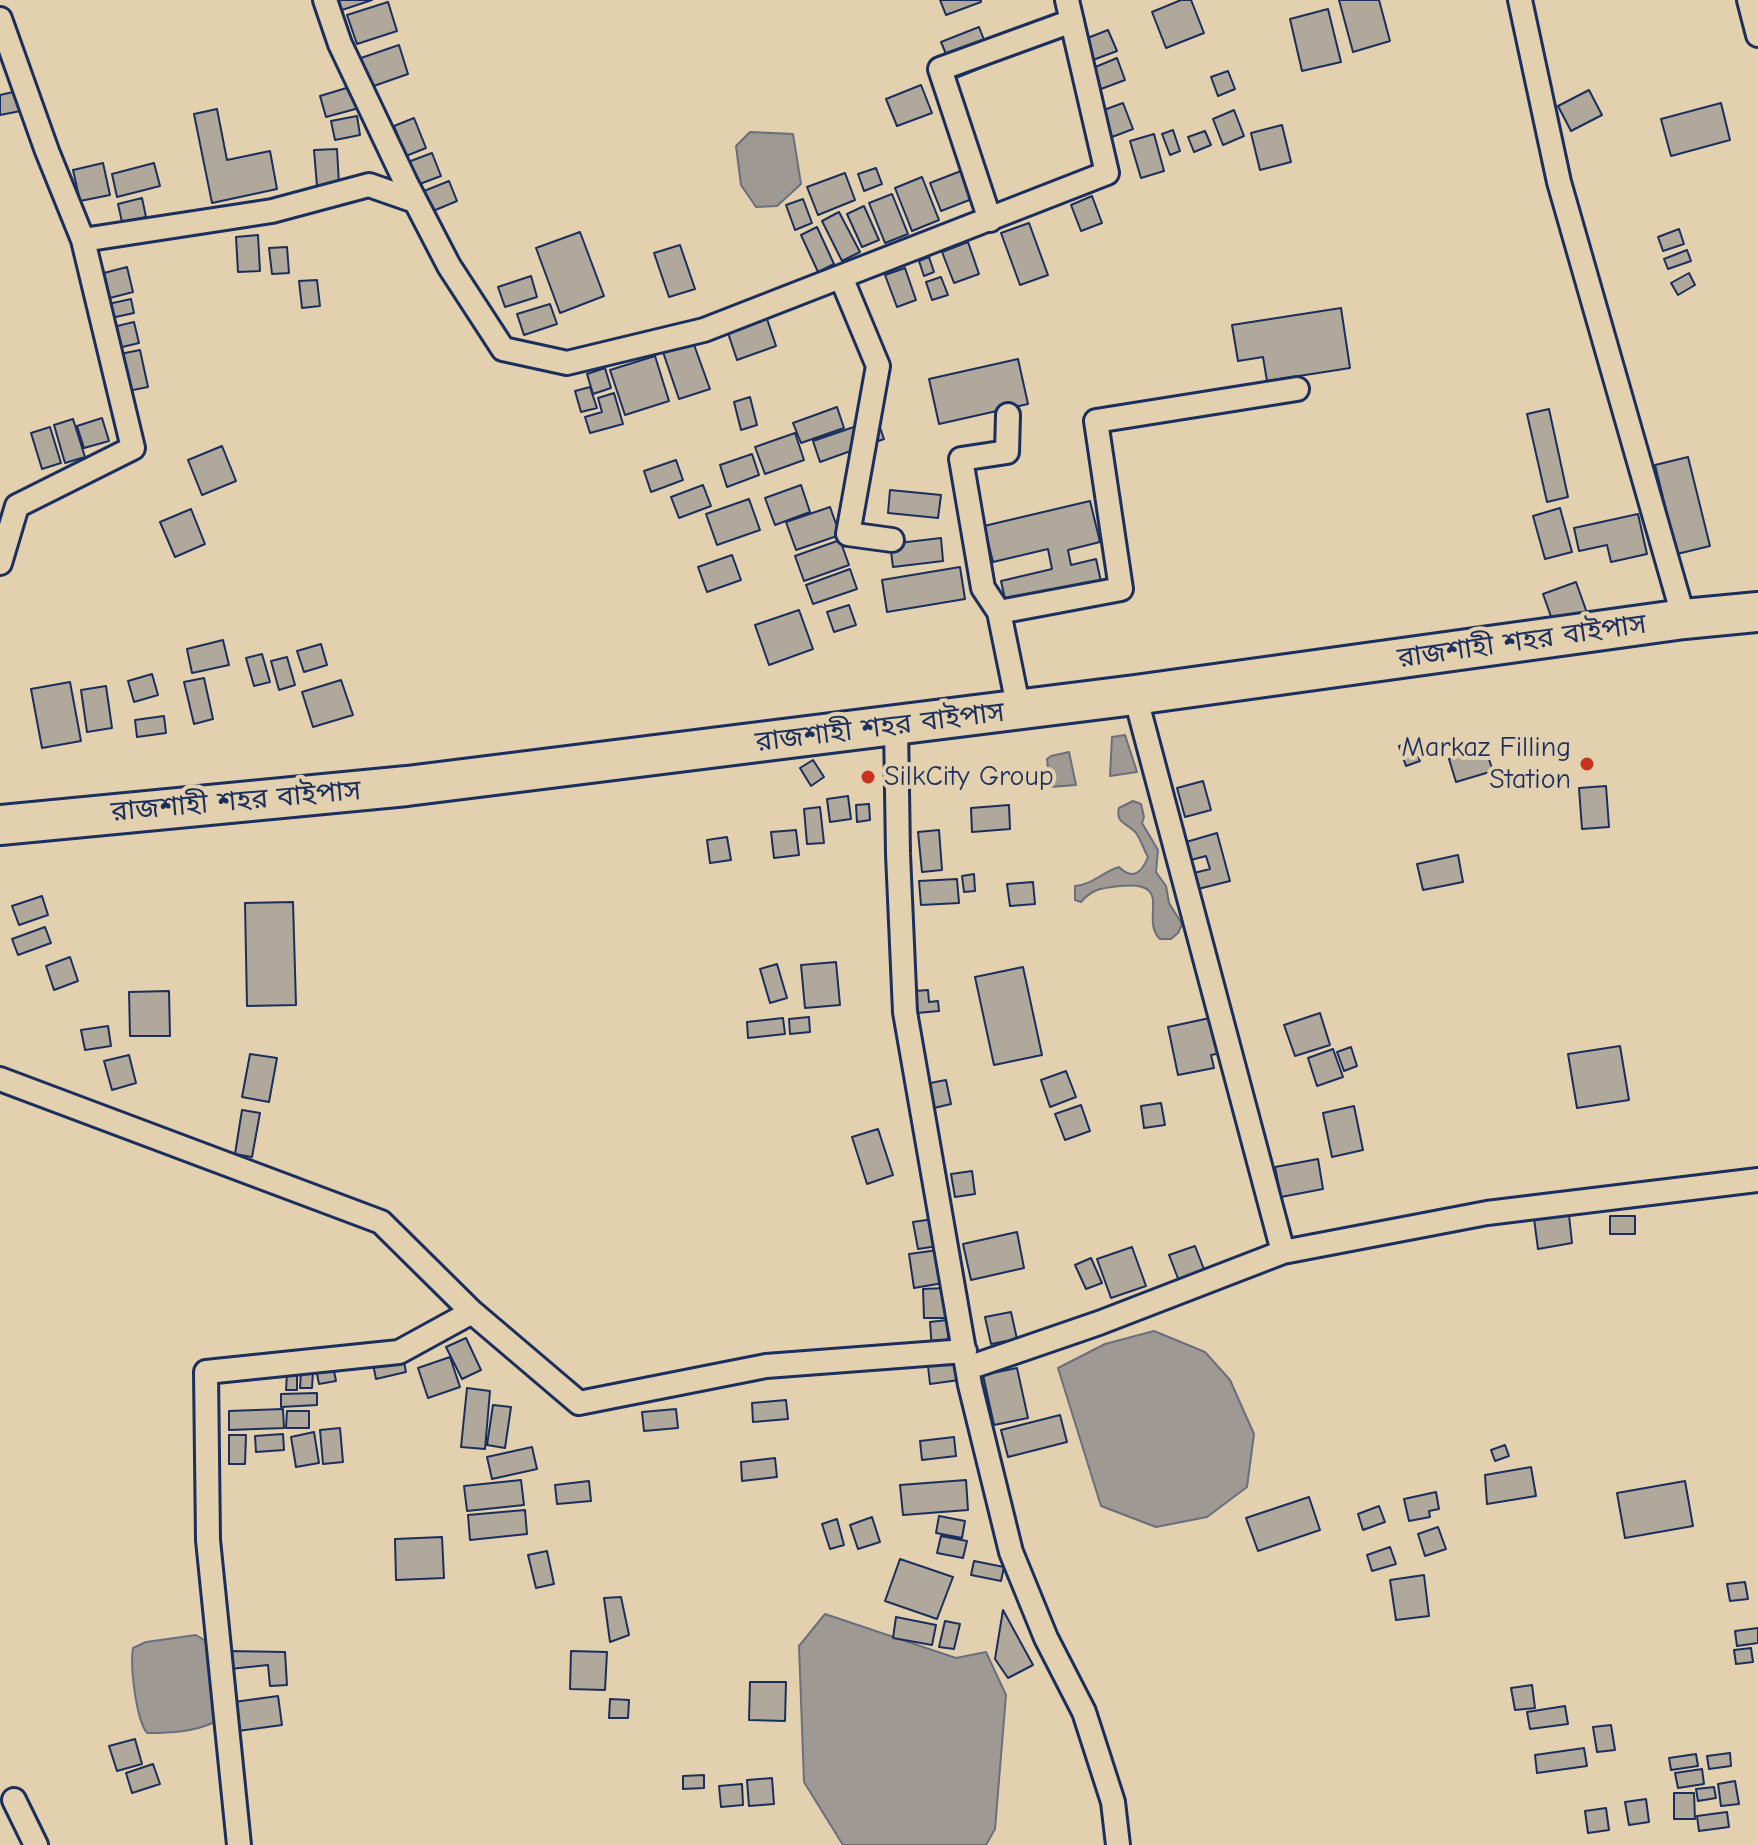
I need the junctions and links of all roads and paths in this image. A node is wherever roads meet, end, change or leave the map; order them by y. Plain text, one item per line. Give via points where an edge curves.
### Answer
1 (325, 0) edge
2 (1520, 0) edge
3 (1749, 0) edge
4 (1069, 11) edge
5 (0, 19) edge
6 (1758, 35) edge
7 (415, 201) junction
8 (990, 220) junction
9 (83, 240) junction
10 (841, 277) junction
11 (1297, 389) dead end
12 (1008, 415) dead end
13 (892, 540) dead end
14 (0, 563) edge
15 (999, 612) junction
16 (1758, 612) edge
17 (1684, 619) junction
18 (1135, 695) junction
19 (1019, 710) junction
20 (896, 726) junction
21 (0, 825) edge
22 (0, 1079) edge
23 (1758, 1180) edge
24 (1283, 1252) junction
25 (472, 1312) junction
26 (966, 1360) junction
27 (14, 1800) dead end
28 (36, 1845) edge
29 (239, 1845) edge
30 (1118, 1845) edge

1 - 7 street via 340,44
2 - 17 street via 1559,182
3 - 6 street
4 - 8 street via 1107,173
4 - 8 street via 940,69
5 - 9 street
7 - 9 street via 369,185 272,211
7 - 10 street via 503,349 567,363 704,330
8 - 10 street
9 - 14 street via 133,448 17,506
10 - 13 street via 878,366 848,534
11 - 15 street via 1096,421 1121,589
12 - 15 street via 1007,452 961,459 983,588
15 - 19 street
16 - 17 highway, রাজশাহী শহর বাইপাস
17 - 18 highway, রাজশাহী শহর বাইপাস
18 - 19 highway, রাজশাহী শহর বাইপাস
18 - 24 street
19 - 20 highway, রাজশাহী শহর বাইপাস
20 - 21 highway, রাজশাহী শহর বাইপাস via 407,786
20 - 26 street via 905,1012
22 - 25 street via 381,1222
23 - 24 street via 1487,1213
24 - 26 street via 1099,1323
25 - 26 street via 579,1403 766,1366
25 - 29 street via 399,1352 206,1372 208,1540
26 - 30 street via 1011,1552 1084,1712 1113,1802
27 - 28 street

